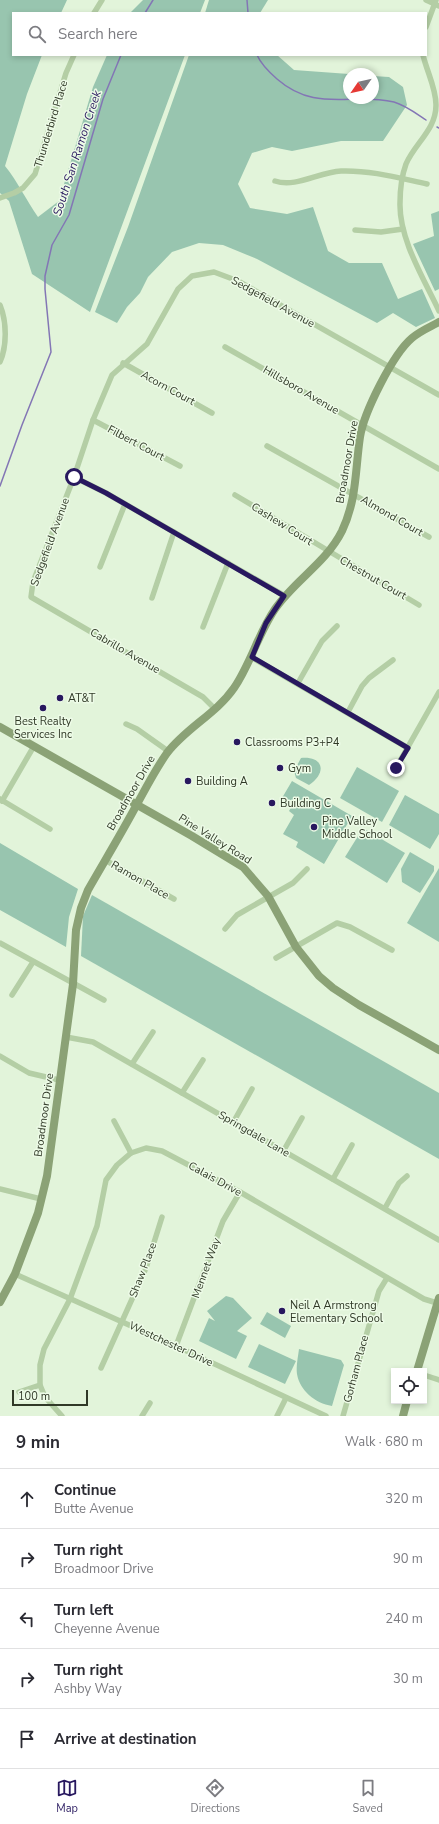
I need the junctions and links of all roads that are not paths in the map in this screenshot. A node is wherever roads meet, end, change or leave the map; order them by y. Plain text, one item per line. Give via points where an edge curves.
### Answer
1 (102, 0) edge
2 (426, 0) edge
3 (436, 3) edge
4 (95, 12) edge
5 (427, 25) edge
6 (74, 56) edge
7 (423, 56) edge
8 (403, 179) junction
9 (275, 181) dead end
10 (427, 184) dead end
11 (0, 198) edge
12 (403, 229) junction
13 (355, 230) dead end
14 (0, 305) edge
15 (439, 311) edge
16 (439, 322) edge
17 (225, 347) dead end
18 (0, 362) edge
19 (124, 363) junction
20 (390, 368) junction
21 (439, 395) edge
22 (212, 413) dead end
23 (93, 420) junction
24 (363, 426) junction
25 (267, 446) dead end
26 (180, 466) dead end
27 (439, 469) edge
28 (74, 477) junction
29 (235, 495) dead end
30 (354, 495) junction
31 (124, 504) junction
32 (174, 532) junction
33 (429, 537) dead end
34 (328, 552) junction
35 (228, 563) junction
36 (100, 567) dead end
37 (284, 596) junction
38 (31, 597) joint
39 (152, 598) dead end
40 (418, 605) dead end
41 (336, 626) dead end
42 (203, 627) dead end
43 (252, 657) junction
44 (393, 660) dead end
45 (298, 683) junction
46 (439, 692) edge
47 (215, 709) junction
48 (348, 712) junction
49 (126, 724) dead end
50 (0, 727) edge
51 (34, 746) junction
52 (408, 748) junction
53 (168, 751) junction
54 (396, 768) dead end
55 (1, 800) edge
56 (137, 805) junction
57 (50, 829) dead end
58 (105, 860) junction
59 (307, 869) dead end
60 (268, 896) junction
61 (174, 899) dead end
62 (225, 929) dead end
63 (0, 943) edge
64 (296, 947) junction
65 (392, 950) dead end
66 (276, 958) dead end
67 (33, 962) junction
68 (73, 984) junction
69 (12, 994) dead end
70 (104, 1000) dead end
71 (153, 1032) dead end
72 (66, 1037) junction
73 (439, 1050) edge
74 (0, 1056) edge
75 (203, 1060) dead end
76 (132, 1064) junction
77 (59, 1080) junction
78 (252, 1090) dead end
79 (182, 1093) junction
80 (302, 1118) dead end
81 (114, 1121) dead end
82 (234, 1121) junction
83 (352, 1146) dead end
84 (284, 1150) junction
85 (130, 1153) junction
86 (407, 1176) dead end
87 (333, 1179) junction
88 (0, 1189) edge
89 (240, 1192) junction
90 (41, 1199) junction
91 (385, 1208) junction
92 (162, 1217) dead end
93 (439, 1240) edge
94 (15, 1274) junction
95 (387, 1278) junction
96 (70, 1300) junction
97 (438, 1300) edge
98 (0, 1302) edge
99 (121, 1321) junction
100 (176, 1346) junction
101 (101, 1368) dead end
102 (418, 1368) edge
103 (427, 1376) edge
104 (439, 1380) edge
105 (40, 1385) junction
106 (19, 1392) dead end
107 (286, 1398) junction
108 (150, 1403) dead end
109 (406, 1404) edge
110 (62, 1416) edge
111 (142, 1416) edge
112 (277, 1416) edge
113 (326, 1416) edge
114 (343, 1416) edge
115 (402, 1416) edge

1 - 4 street
2 - 3 street
3 - 5 street
6 - 11 street, Thunderbird Place via 35,174 23,188
7 - 8 street via 435,90 434,120 406,164
8 - 9 street via 365,171 340,171 285,184
8 - 10 street
8 - 12 street via 400,203
12 - 13 street via 381,232
12 - 15 street
14 - 18 street via 5,340
16 - 20 street, Broadmoor Drive via 412,338
17 - 24 street, Hillsboro Avenue
19 - 20 street, Sedgefield Avenue via 147,344 178,289 192,276 214,272 238,281
19 - 22 street, Acorn Court
19 - 23 street, Sedgefield Avenue via 112,375
20 - 21 street, Sedgefield Avenue
20 - 24 street, Broadmoor Drive via 374,397
23 - 26 street, Filbert Court
23 - 28 street, Sedgefield Avenue
24 - 27 street, Hillsboro Avenue
24 - 30 street, Broadmoor Drive
25 - 30 street, Almond Court
28 - 31 street
28 - 38 street, Sedgefield Avenue via 34,582
29 - 34 street, Cashew Court
30 - 33 street, Almond Court
30 - 34 street, Broadmoor Drive via 341,532
31 - 32 street
31 - 36 street
32 - 35 street
32 - 39 street
34 - 37 street, Broadmoor Drive via 310,573
34 - 40 street, Chestnut Court
35 - 37 street
35 - 42 street
37 - 43 street, Broadmoor Drive via 266,623
38 - 47 street, Cabrillo Avenue via 203,697
41 - 45 street via 322,641
43 - 45 street
43 - 47 street, Broadmoor Drive via 234,688
44 - 48 street via 362,686
45 - 48 street
46 - 52 street
47 - 53 street, Broadmoor Drive
48 - 52 street
49 - 53 street
50 - 51 street, Pine Valley Road
51 - 55 street
51 - 56 street, Pine Valley Road
52 - 54 street
53 - 56 street, Broadmoor Drive
55 - 57 street
56 - 58 street, Broadmoor Drive
56 - 60 street, Pine Valley Road via 243,867
58 - 61 street, Ramon Place
58 - 68 street, Broadmoor Drive via 81,908 76,930
59 - 60 street via 293,883
60 - 62 street via 237,915
60 - 64 street, Pine Valley Road
63 - 67 street
64 - 65 street via 337,923 350,927
64 - 66 street
64 - 73 street, Pine Valley Road via 314,970 333,988
67 - 68 street
67 - 69 street
68 - 70 street
68 - 72 street, Broadmoor Drive
71 - 76 street
72 - 76 street, Springdale Lane via 93,1042
72 - 77 street, Broadmoor Drive
74 - 77 street via 29,1073
75 - 79 street
76 - 79 street, Springdale Lane
77 - 90 street, Broadmoor Drive via 47,1176
78 - 82 street
79 - 82 street, Springdale Lane
80 - 84 street
81 - 85 street
82 - 84 street, Springdale Lane
83 - 87 street
84 - 87 street, Springdale Lane
85 - 89 street, Calais Drive via 146,1148 162,1150
85 - 96 street via 106,1180 97,1226
86 - 91 street via 399,1183
87 - 91 street, Springdale Lane
88 - 90 street
89 - 95 street, Calais Drive
89 - 100 street, Mennet Way via 223,1221
90 - 94 street, Broadmoor Drive
91 - 93 street, Springdale Lane
92 - 99 street, Shaw Place via 146,1268
94 - 96 street, Westchester Drive
94 - 98 street, Broadmoor Drive
95 - 97 street, Calais Drive via 424,1299
95 - 114 street, Gorham Place via 379,1291
96 - 99 street, Westchester Drive
96 - 105 street via 44,1348 40,1365
97 - 102 street
99 - 100 street, Westchester Drive
99 - 101 street, Shaw Place
100 - 107 street, Westchester Drive
103 - 104 street
105 - 106 street
105 - 110 street via 45,1398
107 - 112 street
107 - 113 street, Westchester Drive
108 - 111 street
109 - 115 street

